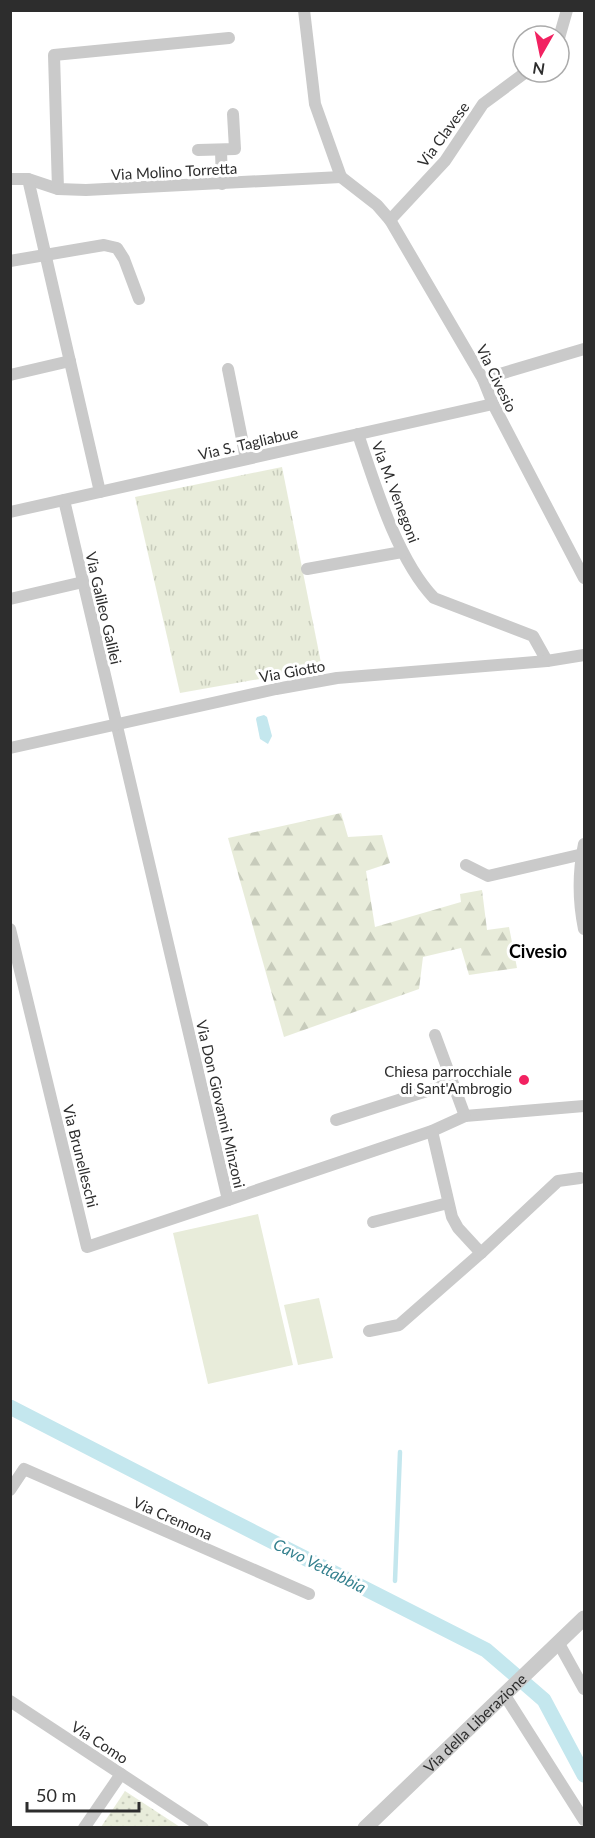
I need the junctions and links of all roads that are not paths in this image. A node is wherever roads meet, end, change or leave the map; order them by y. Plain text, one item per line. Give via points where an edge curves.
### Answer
1 (304, 10) edge
2 (229, 38) dead end
3 (511, 83) edge
4 (233, 114) dead end
5 (198, 150) dead end
6 (221, 150) junction
7 (341, 177) junction
8 (10, 179) edge
9 (28, 179) junction
10 (222, 184) junction
11 (58, 189) junction
12 (390, 220) junction
13 (46, 254) junction
14 (10, 261) edge
15 (139, 299) dead end
16 (585, 349) edge
17 (70, 361) junction
18 (228, 369) dead end
19 (10, 375) edge
20 (483, 379) junction
21 (492, 404) junction
22 (358, 434) junction
23 (246, 459) junction
24 (100, 492) junction
25 (64, 500) junction
26 (10, 512) edge
27 (402, 552) junction
28 (307, 569) dead end
29 (585, 578) edge
30 (83, 582) junction
31 (10, 599) edge
32 (585, 655) edge
33 (547, 661) junction
34 (115, 724) junction
35 (10, 748) edge
36 (584, 849) edge
37 (466, 865) dead end
38 (10, 929) edge
39 (585, 929) edge
40 (435, 1035) dead end
41 (452, 1083) junction
42 (585, 1106) edge
43 (465, 1116) junction
44 (336, 1120) dead end
45 (432, 1131) junction
46 (580, 1178) dead end
47 (228, 1200) junction
48 (448, 1203) junction
49 (374, 1222) dead end
50 (481, 1253) junction
51 (369, 1331) dead end
52 (10, 1490) edge
53 (309, 1594) dead end
54 (585, 1618) edge
55 (558, 1642) junction
56 (585, 1689) edge
57 (507, 1690) junction
58 (10, 1701) edge
59 (121, 1774) junction
60 (585, 1820) edge
61 (84, 1827) edge
62 (203, 1827) edge
63 (365, 1827) edge

1 - 7 street via 315,104
2 - 11 street via 54,55
3 - 12 street, Via Clavese via 483,104 446,161
4 - 6 street via 235,149
5 - 6 street
6 - 10 street
7 - 10 street, Via Molino Torretta
7 - 12 street, Via Civesio
8 - 9 street, Via Molino Torretta
9 - 11 street, Via Molino Torretta
9 - 13 street
10 - 11 street, Via Molino Torretta
12 - 20 street, Via Civesio
13 - 14 street
13 - 15 street via 104,245 117,248
13 - 17 street
16 - 20 street
17 - 19 street
17 - 24 street
18 - 23 street
20 - 21 street, Via Civesio
21 - 22 street, Via S. Tagliabue
21 - 29 street, Via Civesio
22 - 23 street, Via S. Tagliabue
22 - 27 street, Via M. Venegoni
23 - 24 street, Via S. Tagliabue
24 - 25 street, Via S. Tagliabue
25 - 26 street, Via S. Tagliabue
25 - 30 street, Via Galileo Galilei
27 - 28 street
27 - 33 street, Via M. Venegoni via 434,598 532,636
30 - 31 street
30 - 34 street, Via Galileo Galilei
32 - 33 street, Via Giotto
33 - 34 street, Via Giotto via 337,678
34 - 35 street, Via Giotto
34 - 47 street, Via Don Giovanni Minzoni
36 - 37 street via 488,876
36 - 39 street via 579,888
38 - 47 street, Via Brunelleschi via 87,1247
40 - 41 street
41 - 43 street
41 - 44 street
42 - 43 street, Via Don Giovanni Minzoni
43 - 45 street, Via Don Giovanni Minzoni
45 - 47 street, Via Don Giovanni Minzoni
45 - 48 street
46 - 50 street via 558,1181
48 - 49 street
48 - 50 street via 458,1228
50 - 51 street via 399,1326
52 - 53 street, Via Cremona via 24,1469
54 - 55 street, Via della Liberazione
55 - 56 street
55 - 57 street, Via della Liberazione
57 - 60 street
57 - 63 street, Via della Liberazione
58 - 59 street, Via Como
59 - 61 street
59 - 62 street, Via Como

